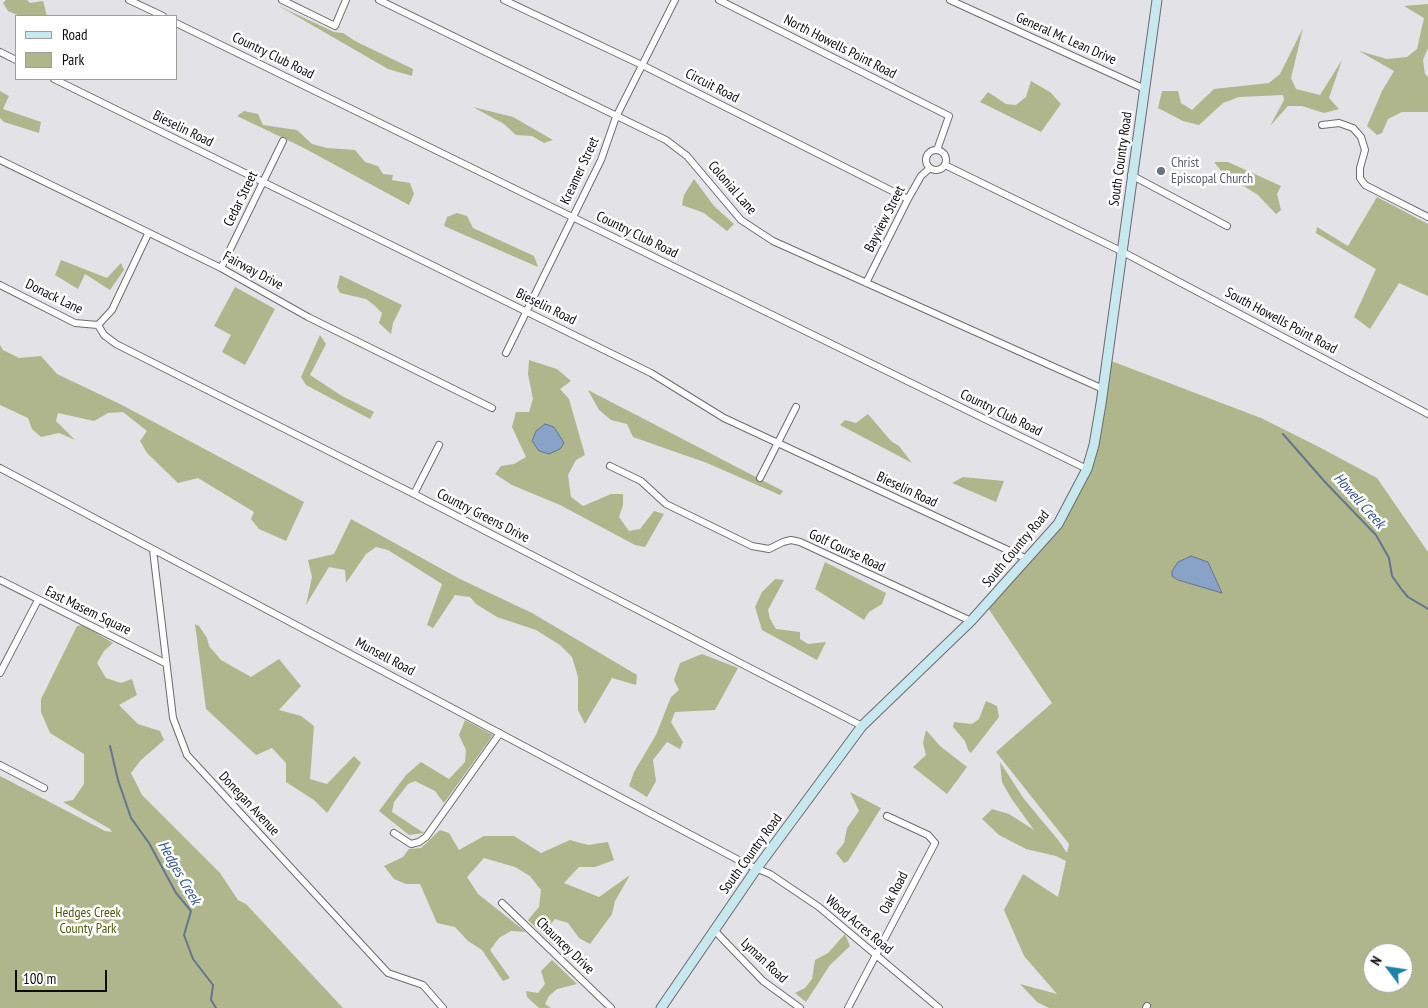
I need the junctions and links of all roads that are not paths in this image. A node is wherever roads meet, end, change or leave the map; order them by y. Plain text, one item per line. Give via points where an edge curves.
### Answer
1 (129, 0) edge
2 (282, 0) edge
3 (346, 0) edge
4 (379, 0) edge
5 (504, 0) edge
6 (675, 0) edge
7 (719, 0) edge
8 (950, 0) edge
9 (1157, 0) edge
10 (161, 15) edge
11 (178, 24) edge
12 (0, 52) edge
13 (15, 60) edge
14 (644, 66) junction
15 (56, 80) edge
16 (1145, 89) junction
17 (949, 116) joint
18 (616, 117) junction
19 (1322, 125) dead end
20 (283, 141) dead end
21 (936, 150) junction
22 (0, 160) edge
23 (945, 165) junction
24 (930, 168) junction
25 (1132, 175) junction
26 (263, 182) junction
27 (908, 199) junction
28 (572, 217) junction
29 (1428, 217) edge
30 (1227, 226) dead end
31 (148, 234) junction
32 (1121, 251) junction
33 (221, 268) junction
34 (866, 283) junction
35 (0, 285) edge
36 (526, 311) junction
37 (98, 324) junction
38 (506, 353) dead end
39 (1103, 388) junction
40 (796, 407) dead end
41 (492, 408) dead end
42 (1428, 414) edge
43 (778, 443) junction
44 (439, 445) dead end
45 (610, 466) dead end
46 (0, 468) edge
47 (1086, 470) junction
48 (760, 478) dead end
49 (414, 494) junction
50 (153, 550) junction
51 (1027, 559) junction
52 (0, 580) edge
53 (38, 600) junction
54 (971, 621) junction
55 (165, 664) junction
56 (0, 673) edge
57 (862, 726) junction
58 (500, 732) junction
59 (0, 765) edge
60 (44, 788) dead end
61 (887, 816) dead end
62 (394, 834) dead end
63 (757, 868) junction
64 (502, 903) dead end
65 (714, 930) junction
66 (876, 956) junction
67 (443, 1008) edge
68 (610, 1008) edge
69 (661, 1008) edge
70 (800, 1008) edge
71 (848, 1008) edge
72 (939, 1008) edge

1 - 10 street
2 - 3 street via 335,26
4 - 18 street, Colonial Lane
5 - 14 street, Circuit Road
6 - 14 street, Kreamer Street
7 - 17 street, North Howells Point Road
8 - 16 street, General Mc Lean Drive
9 - 16 main road, South Country Road
11 - 28 street, Country Club Road
12 - 13 street
14 - 18 street, Kreamer Street
14 - 27 street, Circuit Road
15 - 26 street, Bieselin Road
16 - 25 main road, South Country Road
17 - 21 street, Bayview Street
18 - 28 street, Kreamer Street via 601,160
18 - 34 street, Colonial Lane via 679,149 732,212 751,228
19 - 29 street via 1339,123 1353,128 1362,137 1365,150 1360,178 1365,185
20 - 26 street, Cedar Street
21 - 23 street via 945,155
21 - 24 street, Bayview Street via 926,157
22 - 31 street, Fairway Drive
23 - 24 street via 937,171
23 - 32 street
24 - 27 street, Bayview Street via 921,176
25 - 30 street
25 - 32 main road, South Country Road
26 - 33 street, Cedar Street
26 - 36 street, Bieselin Road
27 - 34 street, Bayview Street
28 - 36 street, Kreamer Street
28 - 47 street, Country Club Road
31 - 33 street, Fairway Drive
31 - 37 street via 112,310
32 - 39 main road, South Country Road
32 - 42 street, South Howells Point Road
33 - 41 street, Fairway Drive via 308,317
34 - 39 street, Colonial Lane
35 - 37 street, Donack Lane via 76,323
36 - 38 street, Kreamer Street
36 - 43 street, Bieselin Road via 651,373 724,418
37 - 49 street, Country Greens Drive via 104,335 116,344
39 - 47 main road, South Country Road via 1094,445
40 - 43 street
43 - 48 street
43 - 51 street, Bieselin Road
44 - 49 street
45 - 54 street, Golf Course Road via 641,481 666,504 752,546 769,549 791,540 800,542
46 - 50 street, Munsell Road
47 - 51 main road, South Country Road via 1058,524
49 - 57 street, Country Greens Drive
50 - 55 street, Donegan Avenue
50 - 58 street, Munsell Road
51 - 54 main road, South Country Road
52 - 53 street, East Masem Square
53 - 55 street, East Masem Square
53 - 56 street
54 - 57 main road, South Country Road
55 - 67 street, Donegan Avenue via 173,718 187,755 388,974 423,985
57 - 63 main road, South Country Road
58 - 62 street via 426,837 411,844
58 - 63 street, Munsell Road
59 - 60 street
61 - 66 street, Oak Road via 928,835 935,843
63 - 65 main road, South Country Road
63 - 66 street, Wood Acres Road via 819,907
64 - 68 street, Chauncey Drive
65 - 69 main road, South Country Road
65 - 70 street, Lyman Road via 763,981
66 - 71 street, Oak Road
66 - 72 street, Wood Acres Road

